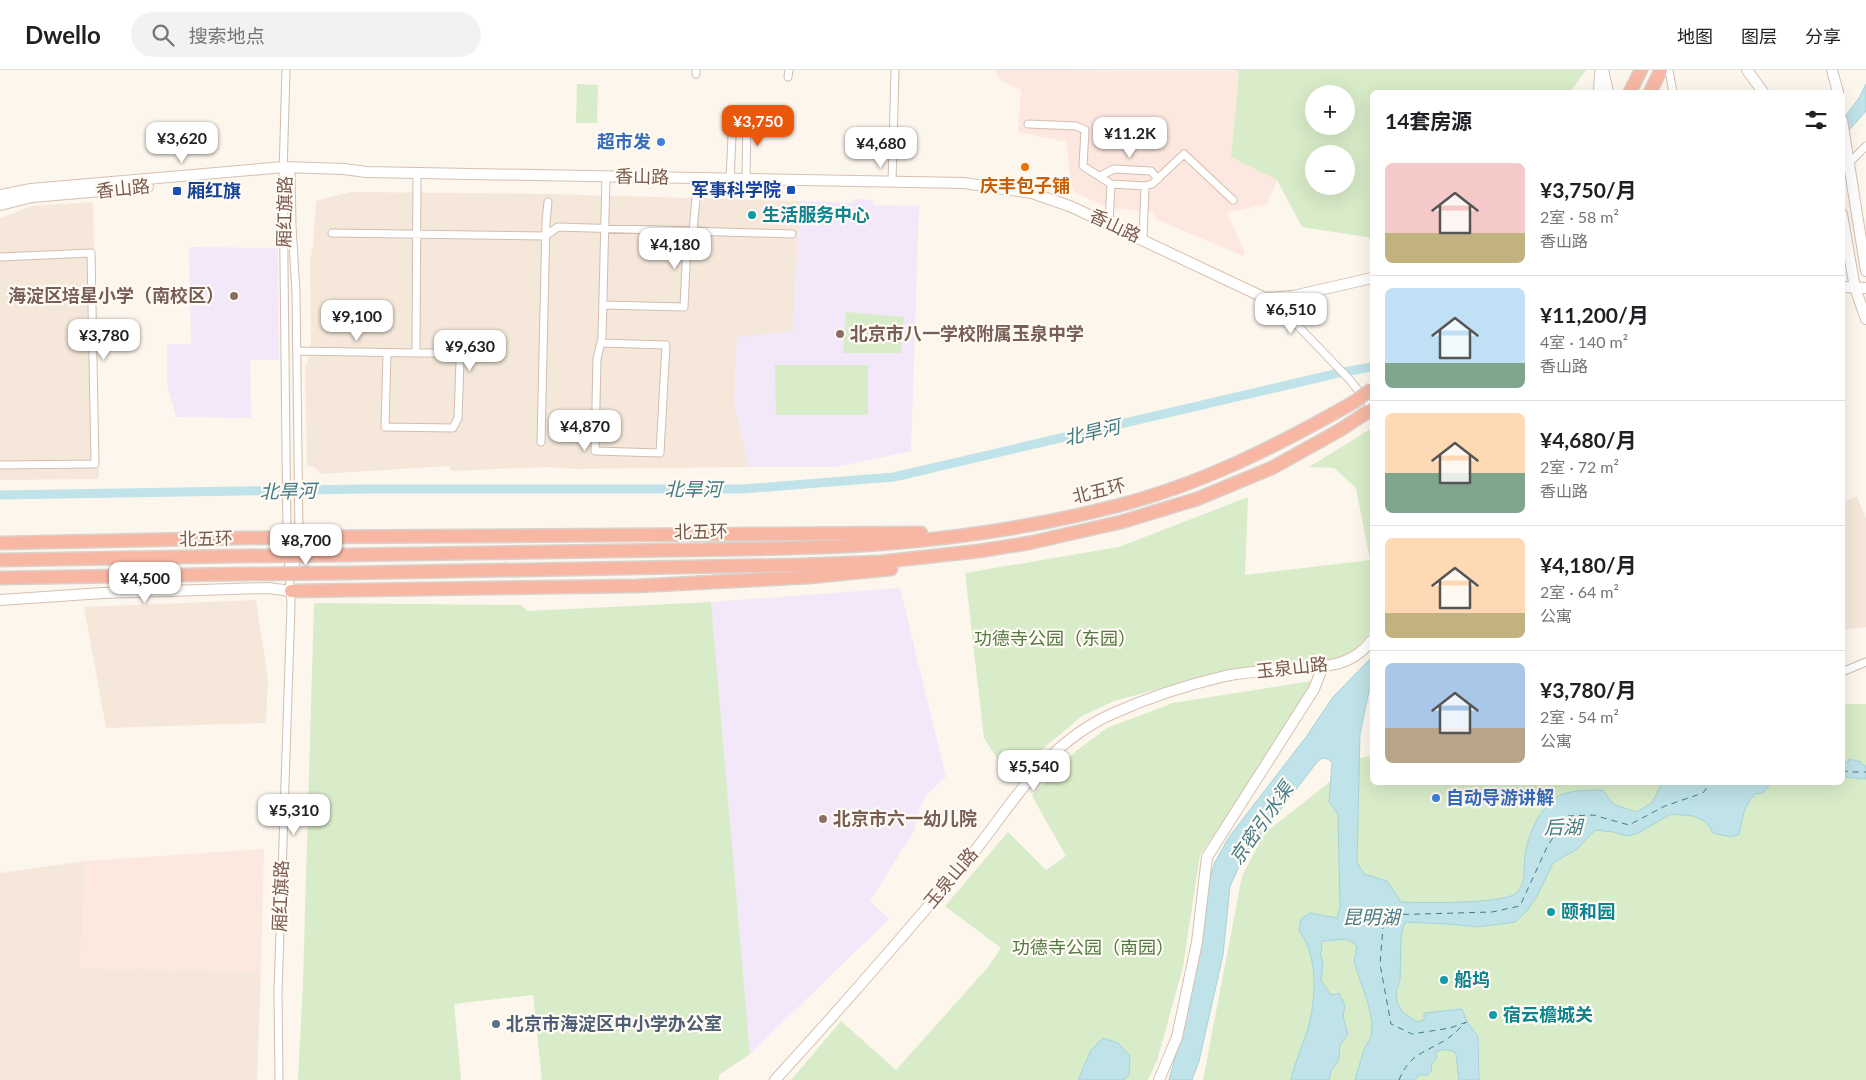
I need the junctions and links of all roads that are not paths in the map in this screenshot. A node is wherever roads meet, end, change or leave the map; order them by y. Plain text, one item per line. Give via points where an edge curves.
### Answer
1 (286, 70) edge
2 (895, 70) edge
3 (1602, 70) edge
4 (1642, 70) edge
5 (1661, 70) edge
6 (1669, 70) edge
7 (1747, 70) edge
8 (1832, 70) edge
9 (1599, 90) edge
10 (1607, 90) edge
11 (1631, 90) edge
12 (1651, 90) edge
13 (1673, 90) edge
14 (1762, 90) edge
15 (1837, 90) edge
16 (733, 115) dead end
17 (747, 115) dead end
18 (1028, 124) dead end
19 (1845, 137) edge
20 (1866, 146) edge
21 (1849, 159) junction
22 (286, 172) junction
23 (418, 173) junction
24 (1100, 176) junction
25 (606, 177) junction
26 (700, 178) junction
27 (730, 179) junction
28 (746, 179) junction
29 (1158, 179) junction
30 (892, 182) junction
31 (1111, 184) junction
32 (1145, 186) junction
33 (0, 195) edge
34 (1233, 200) dead end
35 (548, 202) dead end
36 (0, 205) edge
37 (1109, 223) junction
38 (604, 227) junction
39 (693, 231) junction
40 (1845, 231) edge
41 (332, 233) dead end
42 (417, 234) junction
43 (792, 234) dead end
44 (545, 236) junction
45 (1143, 240) junction
46 (0, 257) edge
47 (1866, 271) edge
48 (1370, 278) edge
49 (1845, 287) edge
50 (1855, 288) junction
51 (1866, 288) edge
52 (1265, 298) junction
53 (603, 305) junction
54 (1866, 319) edge
55 (601, 343) junction
56 (297, 352) junction
57 (387, 353) junction
58 (416, 353) junction
59 (1370, 390) edge
60 (1370, 411) edge
61 (542, 442) dead end
62 (0, 465) edge
63 (991, 532) junction
64 (293, 537) junction
65 (0, 543) edge
66 (979, 551) junction
67 (0, 560) edge
68 (0, 578) edge
69 (292, 591) junction
70 (0, 600) edge
71 (1370, 642) edge
72 (1866, 662) edge
73 (1323, 666) junction
74 (1845, 671) edge
75 (279, 1080) edge
76 (775, 1080) edge
77 (1159, 1080) edge

1 - 22 street
2 - 30 street
3 - 9 street
3 - 10 street
4 - 11 highway
5 - 12 highway
6 - 13 street
7 - 14 street
8 - 15 street
16 - 27 street
17 - 28 street
18 - 24 street via 1076,126 1085,130 1083,166
19 - 21 street
20 - 21 street
21 - 47 street
22 - 23 street, 香山路 via 345,175
22 - 33 street, 香山路
22 - 36 street, 香山路 via 32,197
22 - 56 street, 厢红旗路
22 - 64 street, 厢红旗路 via 287,498
23 - 25 street, 香山路
23 - 42 street
24 - 29 street via 1114,169 1142,170 1151,171
24 - 31 street
25 - 26 street, 香山路
25 - 38 street
26 - 27 street, 香山路
26 - 39 street
27 - 28 street, 香山路
28 - 30 street, 香山路
29 - 32 street
29 - 34 street via 1184,154
30 - 37 street, 香山路 via 964,183 1032,193
31 - 32 street
31 - 37 street
32 - 45 street
35 - 44 street
37 - 45 street, 香山路
38 - 39 street
38 - 44 street via 558,227
38 - 53 street
39 - 43 street
39 - 53 street via 687,244 684,307
40 - 50 street
41 - 42 street
42 - 44 street
42 - 58 street
44 - 61 street
45 - 52 street, 香山路
46 - 62 street via 91,254 95,464
48 - 52 street, 香山路 via 1293,296
49 - 50 street
50 - 51 street
50 - 54 street
52 - 60 street via 1290,318 1350,380
53 - 55 street
55 - 55 street via 597,359 595,451 660,453 666,345
56 - 57 street
56 - 64 street, 厢红旗路 via 299,498
57 - 58 street
57 - 58 street via 385,427 453,428 458,418 460,361 454,353
59 - 63 highway, 北五环, bridge via 1269,449 1190,482 1117,506
60 - 66 highway, 北五环 via 1272,468 1197,499 1121,522
63 - 64 highway
63 - 67 highway, 北五环, bridge via 880,544 798,548
64 - 65 highway
64 - 69 street, 厢红旗路
64 - 69 street, 厢红旗路
66 - 68 highway, 北五环, bridge via 880,562 808,565
66 - 69 highway via 885,570 810,577 636,586
69 - 70 street via 268,588 103,593
69 - 75 street, 厢红旗路 via 278,992
71 - 73 street, 玉泉山路 via 1356,656
72 - 74 street
73 - 76 street, 玉泉山路 via 1254,672 1202,682 1114,713 1078,733 1032,776 962,868
73 - 77 street via 1314,689 1207,857 1197,942 1177,1037

